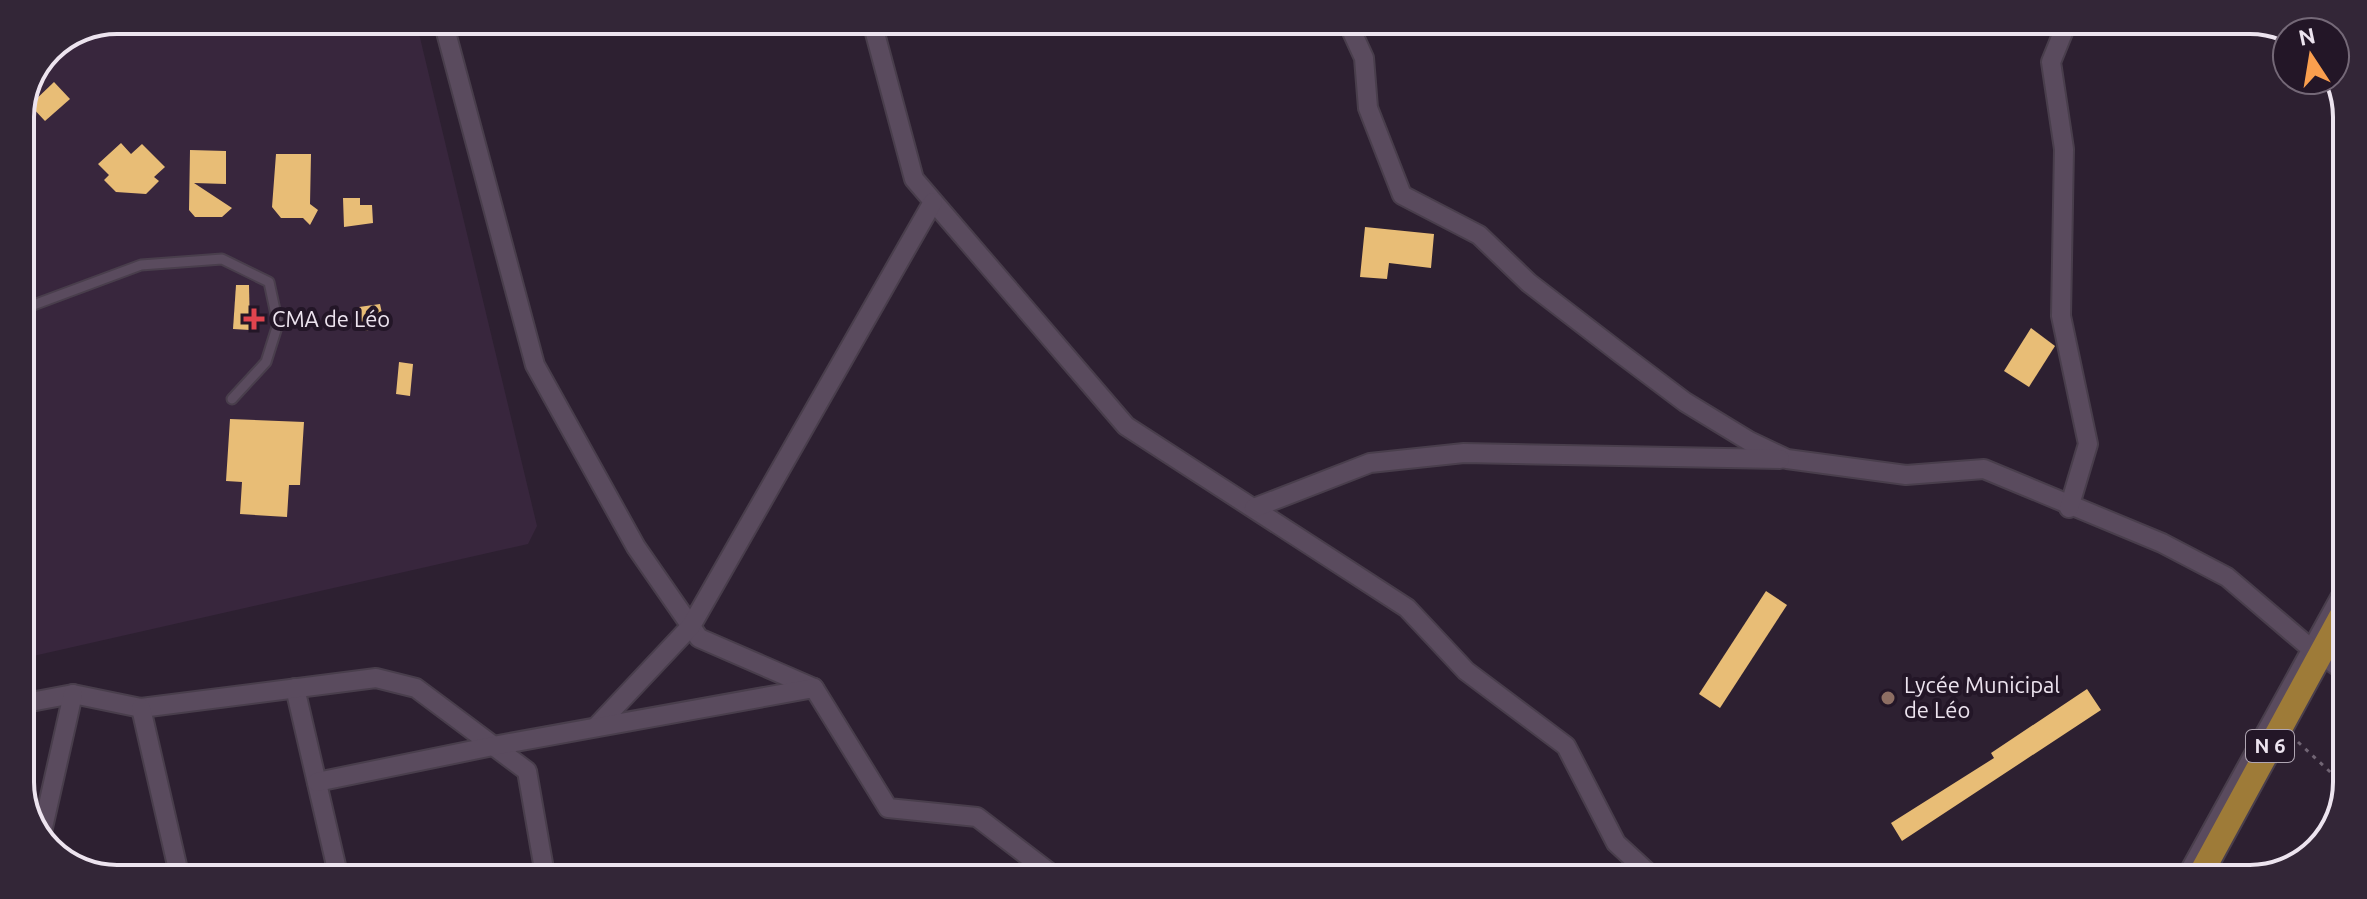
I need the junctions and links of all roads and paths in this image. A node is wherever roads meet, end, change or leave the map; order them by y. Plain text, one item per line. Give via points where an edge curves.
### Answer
1 (446, 34) edge
2 (875, 34) edge
3 (1353, 34) edge
4 (2062, 34) edge
5 (933, 202) junction
6 (34, 305) edge
7 (232, 399) dead end
8 (1787, 459) junction
9 (1254, 508) junction
10 (2069, 508) junction
11 (2333, 606) edge
12 (691, 626) junction
13 (2333, 626) edge
14 (2314, 650) junction
15 (2333, 663) edge
16 (295, 688) junction
17 (814, 688) junction
18 (73, 694) junction
19 (34, 701) edge
20 (141, 708) junction
21 (2281, 726) junction
22 (596, 727) junction
23 (493, 746) junction
24 (2333, 775) edge
25 (317, 782) junction
26 (44, 822) edge
27 (177, 865) edge
28 (336, 865) edge
29 (543, 865) edge
30 (1040, 865) edge
31 (1640, 865) edge
32 (2188, 865) edge
33 (2206, 865) edge

1 - 12 street via 535,365 636,547
2 - 5 street via 914,179
3 - 8 street via 1364,58 1368,108 1402,195 1479,235 1529,283 1685,402
4 - 10 street via 2051,62 2064,149 2061,316 2088,444
5 - 9 street via 1126,426
5 - 12 street
6 - 7 lane via 141,265 222,259 269,282 278,324 266,362
8 - 9 street via 1464,453 1370,463
8 - 10 street via 1906,475 1984,469
9 - 31 street via 1407,608 1466,671 1566,746 1616,843
10 - 14 street via 2162,543 2227,577
11 - 14 lane
12 - 17 street via 699,638
12 - 22 street
13 - 14 main road, N 6
14 - 15 street
14 - 21 main road, N 6
14 - 32 lane
16 - 20 street
16 - 23 street via 376,678 416,688
16 - 25 street
17 - 22 street
17 - 30 street via 888,808 977,817
18 - 19 street
18 - 20 street
18 - 26 street
20 - 27 street
21 - 24 path
21 - 33 main road, N 6
22 - 23 street
23 - 25 street
23 - 29 street via 527,771
25 - 28 street

